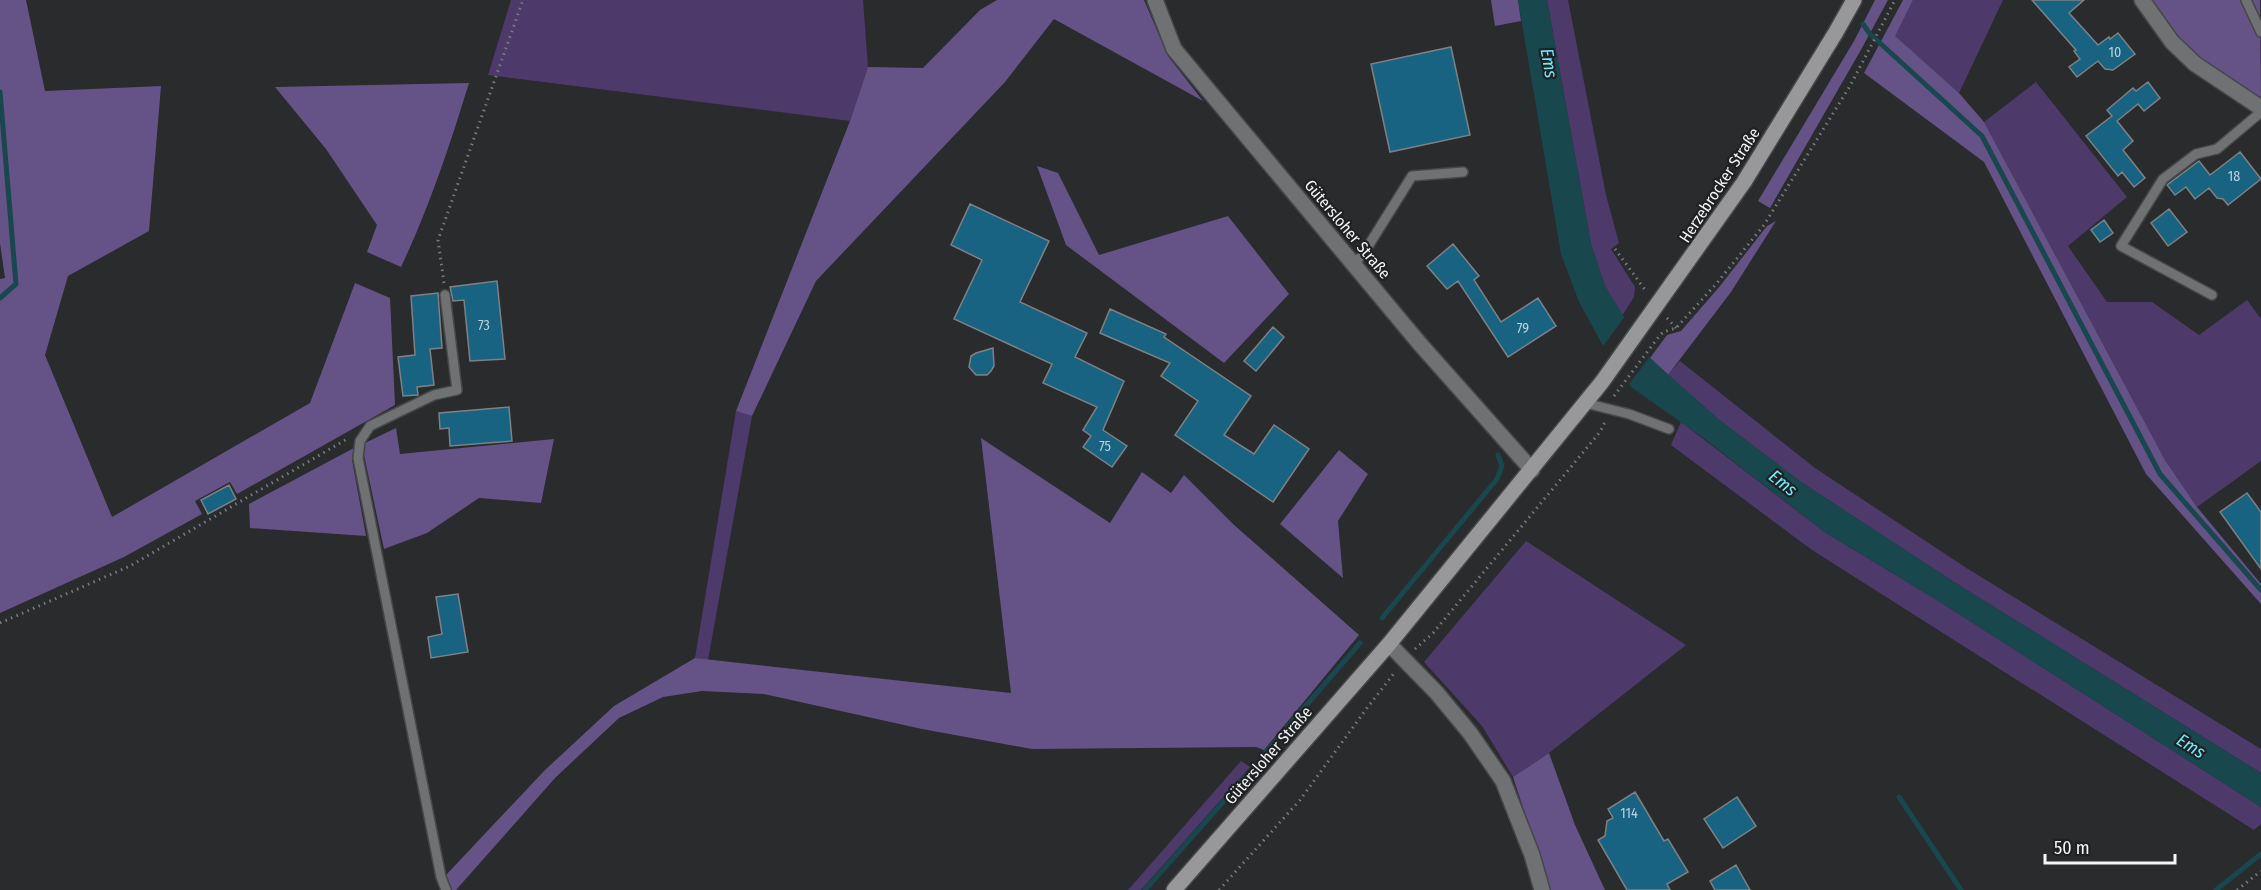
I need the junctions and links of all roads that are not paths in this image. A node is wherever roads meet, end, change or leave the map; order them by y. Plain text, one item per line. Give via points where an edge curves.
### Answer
1 (1155, 0) edge
2 (1854, 0) edge
3 (2142, 0) edge
4 (2246, 0) edge
5 (2261, 32) edge
6 (2261, 110) edge
7 (1462, 172) dead end
8 (1354, 262) junction
9 (445, 295) road end
10 (2212, 295) dead end
11 (1602, 382) joint
12 (1585, 403) junction
13 (1669, 429) dead end
14 (1532, 470) junction
15 (1389, 644) junction
16 (446, 890) edge
17 (1174, 890) edge
18 (1542, 890) edge

1 - 8 street, Gütersloher Straße via 1174,49
2 - 11 main road, Herzebrocker Straße via 1744,182
3 - 6 street via 2172,42 2195,64
4 - 5 lane
6 - 10 lane via 2217,149 2196,154 2163,179 2121,246
7 - 8 lane via 1412,176 1362,256
8 - 14 street, Gütersloher Straße via 1420,344
9 - 16 lane via 457,390 434,395 370,426 360,441 358,458
11 - 12 main road, Gütersloher Straße
12 - 13 lane via 1611,404
12 - 14 main road, Gütersloher Straße
14 - 15 main road, Gütersloher Straße
15 - 17 main road, Gütersloher Straße
15 - 18 street via 1436,692 1503,781

